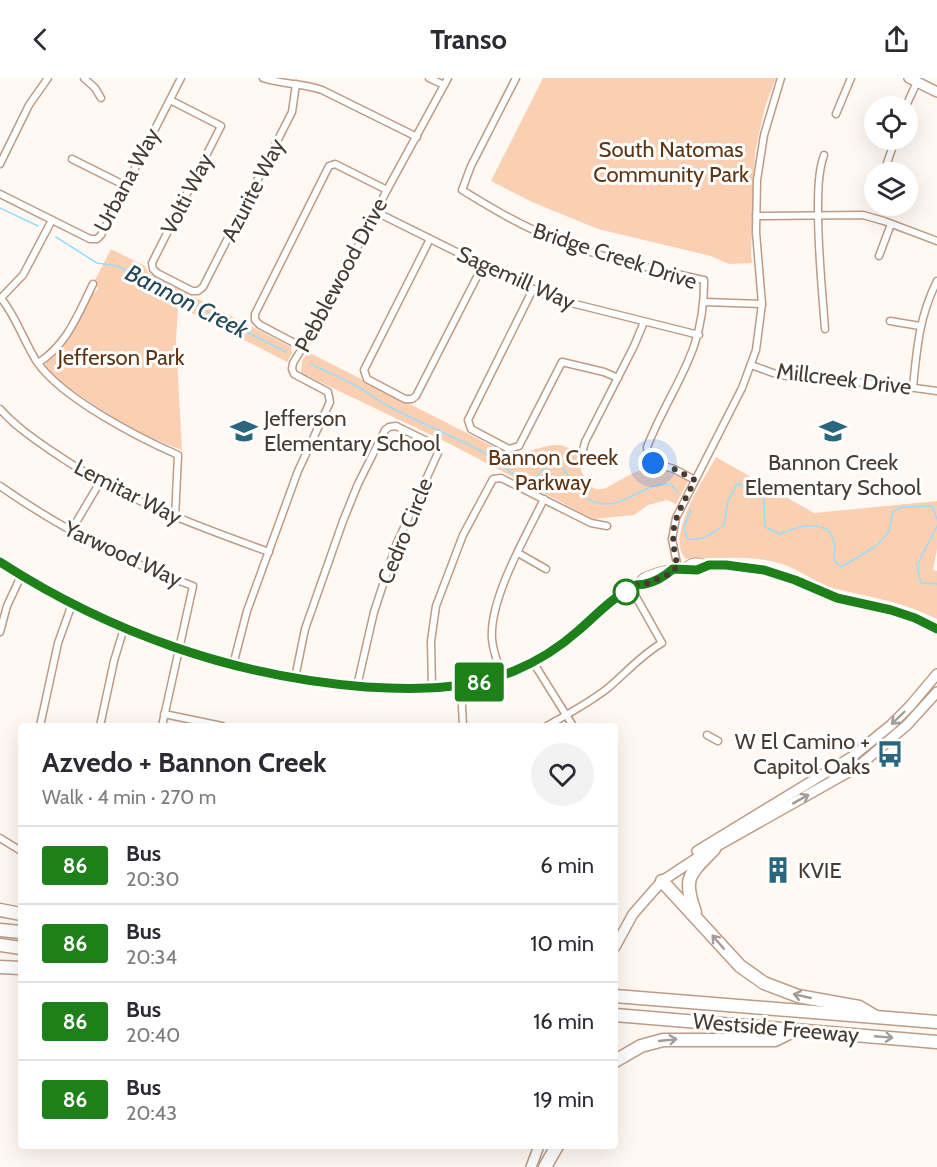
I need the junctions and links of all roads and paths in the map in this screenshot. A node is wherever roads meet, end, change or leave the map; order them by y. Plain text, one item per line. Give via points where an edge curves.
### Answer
1 (48, 78) edge
2 (84, 78) edge
3 (180, 78) edge
4 (263, 78) edge
5 (429, 78) edge
6 (448, 78) edge
7 (516, 78) edge
8 (781, 78) edge
9 (851, 78) edge
10 (913, 80) edge
11 (296, 84) junction
12 (444, 86) junction
13 (937, 92) edge
14 (909, 96) edge
15 (101, 98) dead end
16 (170, 100) junction
17 (836, 114) dead end
18 (417, 137) junction
19 (824, 155) dead end
20 (72, 159) dead end
21 (0, 164) edge
22 (126, 186) junction
23 (387, 190) junction
24 (0, 194) edge
25 (375, 212) junction
26 (818, 215) junction
27 (756, 216) junction
28 (52, 220) junction
29 (891, 224) junction
30 (430, 239) junction
31 (937, 241) edge
32 (879, 256) dead end
33 (483, 265) junction
34 (937, 281) edge
35 (93, 284) dead end
36 (532, 289) junction
37 (198, 291) joint
38 (1, 299) edge
39 (704, 302) junction
40 (762, 304) junction
41 (890, 321) dead end
42 (644, 322) junction
43 (920, 326) junction
44 (825, 329) dead end
45 (699, 335) junction
46 (302, 347) junction
47 (38, 363) junction
48 (751, 365) junction
49 (618, 378) junction
50 (913, 387) junction
51 (937, 391) edge
52 (0, 409) edge
53 (582, 454) dead end
54 (695, 480) junction
55 (100, 482) junction
56 (0, 486) edge
57 (544, 499) junction
58 (175, 518) junction
59 (607, 526) dead end
60 (71, 531) junction
61 (269, 552) junction
62 (518, 553) junction
63 (0, 562) edge
64 (546, 569) dead end
65 (679, 569) junction
66 (21, 576) junction
67 (633, 587) junction
68 (72, 604) junction
69 (124, 628) junction
70 (937, 629) edge
71 (0, 632) edge
72 (178, 649) junction
73 (533, 662) junction
74 (233, 665) junction
75 (937, 674) edge
76 (502, 675) junction
77 (295, 678) junction
78 (357, 686) junction
79 (462, 686) junction
80 (432, 689) junction
81 (937, 692) edge
82 (164, 714) junction
83 (566, 715) junction
84 (41, 723) edge
85 (101, 723) edge
86 (162, 723) edge
87 (207, 723) edge
88 (463, 723) edge
89 (552, 723) edge
90 (571, 723) edge
91 (706, 735) dead end
92 (718, 741) dead end
93 (1, 841) edge
94 (714, 849) junction
95 (18, 850) edge
96 (662, 881) junction
97 (0, 910) edge
98 (18, 913) edge
99 (697, 919) junction
100 (0, 930) edge
101 (18, 932) edge
102 (618, 942) edge
103 (0, 945) edge
104 (18, 948) edge
105 (2, 968) edge
106 (18, 968) edge
107 (618, 996) edge
108 (618, 1015) edge
109 (878, 1018) junction
110 (937, 1023) edge
111 (796, 1030) junction
112 (937, 1042) edge
113 (618, 1059) edge
114 (538, 1149) edge
115 (555, 1149) edge
116 (531, 1167) edge
117 (545, 1167) edge

1 - 21 street via 29,105
2 - 15 street
3 - 16 street, Urbana Way
4 - 11 street
5 - 12 street
6 - 12 street, Pebblewood Drive
7 - 39 street, Bridge Creek Drive via 462,190 557,240 607,257 704,280
8 - 27 street via 764,135
9 - 17 street
10 - 13 main road
10 - 14 street
11 - 18 street via 322,90
11 - 37 street, Azurite Way via 292,112
12 - 18 street, Pebblewood Drive
16 - 22 street, Urbana Way
16 - 37 street, Volti Way via 221,126 153,262 157,273
18 - 23 street, Pebblewood Drive
19 - 26 street
20 - 22 street
22 - 28 street, Urbana Way via 97,238 90,239
23 - 25 street, Pebblewood Drive
23 - 46 street via 335,164 329,166 255,314 260,326
24 - 28 street
25 - 30 street, Sagemill Way
25 - 46 street, Pebblewood Drive
26 - 27 street
26 - 29 street via 863,215
26 - 44 street
27 - 40 street
28 - 38 street via 23,275
29 - 31 street
29 - 32 street
30 - 33 street, Sagemill Way
30 - 33 street via 364,370 367,379 405,399 416,396
33 - 36 street, Sagemill Way
34 - 43 street
35 - 47 street via 64,341
36 - 42 street, Sagemill Way via 582,307
36 - 49 street via 468,420 471,429 509,449 519,446 562,362
38 - 47 street
39 - 40 street
39 - 45 street
40 - 48 street
41 - 43 street
42 - 45 street, Sagemill Way
42 - 49 street
43 - 50 street
45 - 54 street via 647,447 653,463
46 - 61 street, Pebblewood Drive via 293,363 294,374 328,392 330,402 298,471
47 - 58 street via 51,378 87,404 178,455
48 - 50 street, Millcreek Drive via 798,378
48 - 54 street
49 - 53 street
50 - 51 street, Millcreek Drive
52 - 55 street, Lemitar Way via 24,431
54 - 65 street via 672,532
55 - 58 street, Lemitar Way
55 - 60 street
56 - 60 street, Yarwood Way
57 - 59 street via 591,523
57 - 62 street
57 - 80 street via 501,478 490,482 459,545 436,606 431,641
58 - 61 street, Lemitar Way
60 - 72 street, Yarwood Way via 134,563 193,586
61 - 74 street, Pebblewood Drive via 247,611
62 - 64 street
62 - 76 street via 492,624 493,648
63 - 66 street
65 - 67 street via 665,570
65 - 70 street via 701,562 770,571 837,598 891,610
66 - 68 street
66 - 71 street
67 - 73 street
67 - 83 street via 662,643 608,688
68 - 69 street
68 - 84 street via 58,643
69 - 72 street
69 - 85 street
72 - 74 street
72 - 82 street
73 - 76 street
73 - 83 street
74 - 77 street
75 -> 96 main road via 897,719 853,756 681,861
76 - 79 street
77 - 78 street
77 - 78 street, Cedro Circle via 305,629 350,501 386,430 396,426 433,444 438,453 393,556 374,612
78 - 80 street
79 - 80 street
79 - 88 street
94 -> 81 main road via 859,765 907,725
82 - 86 street
82 - 87 street
83 - 89 street
83 - 90 street
91 - 92 street
93 - 95 street
94 - 96 main road
94 - 99 highway via 689,878 689,895
96 - 99 highway
96 - 102 main road via 633,914
97 - 98 highway
109 -> 99 highway via 859,1007 798,996 764,983 740,966
100 - 101 highway
103 - 104 highway
105 - 106 highway
107 - 109 highway, Westside Freeway
108 - 111 highway, Westside Freeway
109 - 110 highway, Westside Freeway
111 -> 112 highway, Westside Freeway
113 -> 111 highway via 638,1047 663,1040 775,1040
114 - 116 main road
115 - 117 highway

